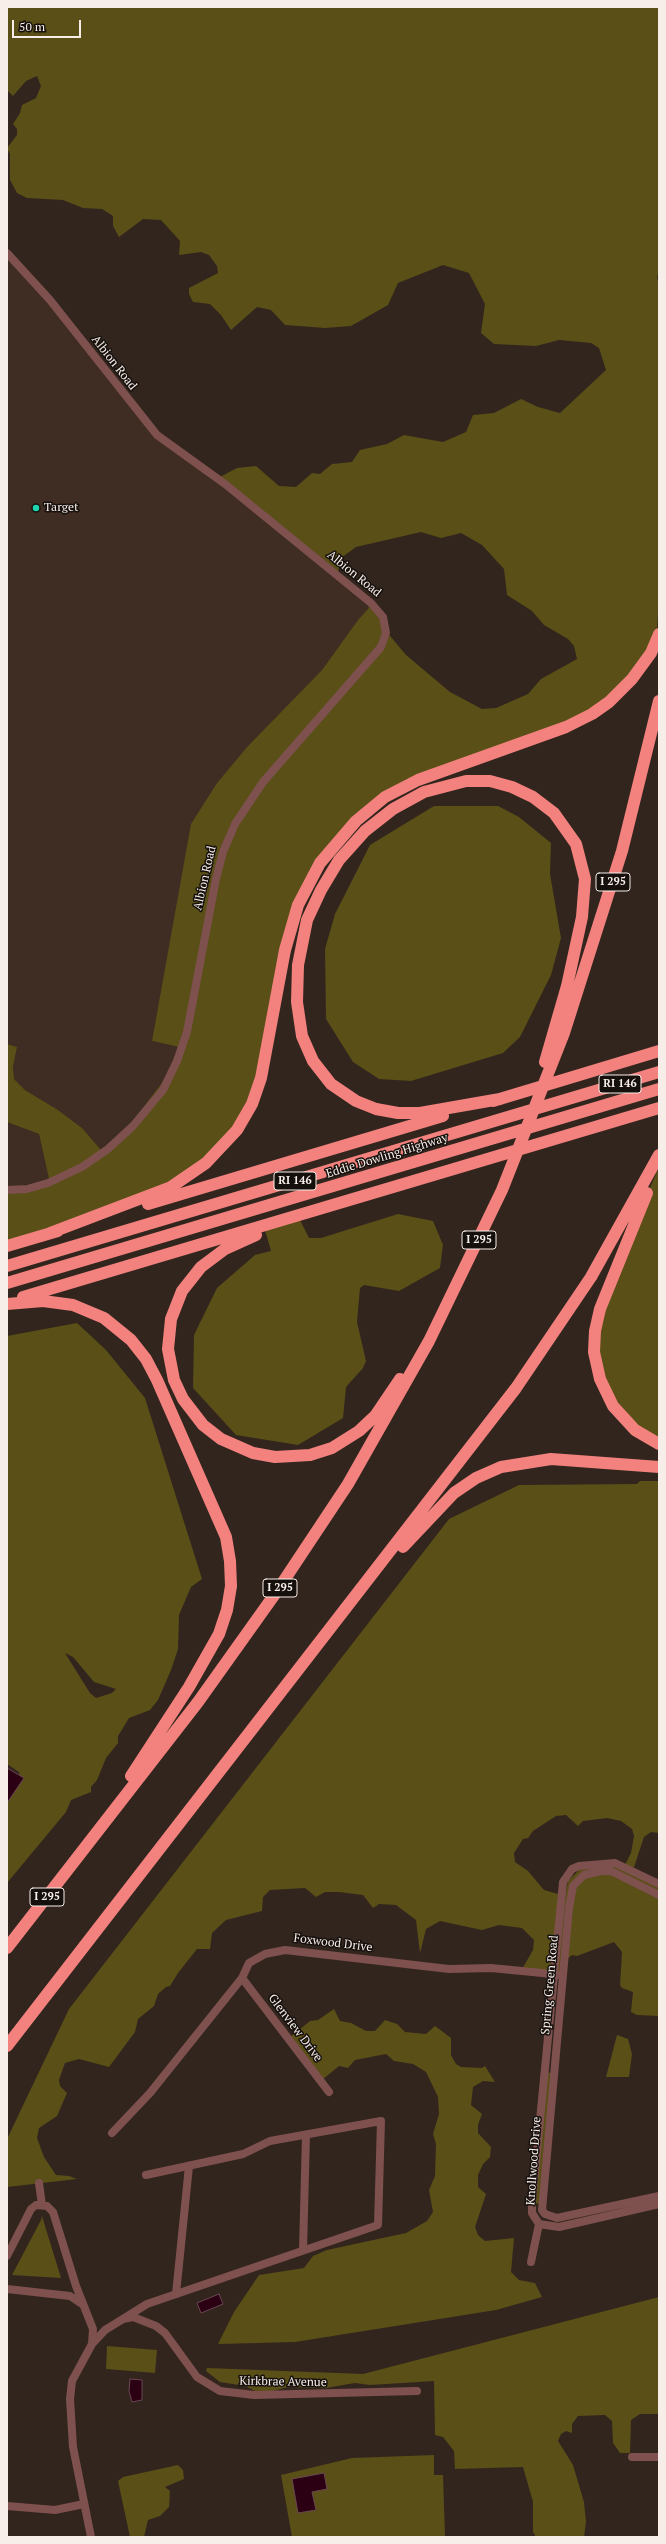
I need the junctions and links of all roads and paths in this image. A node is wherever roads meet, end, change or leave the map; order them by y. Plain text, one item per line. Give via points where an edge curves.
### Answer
1 (7, 253) edge
2 (659, 634) edge
3 (659, 701) edge
4 (659, 1052) edge
5 (550, 1061) junction
6 (659, 1072) edge
7 (659, 1088) edge
8 (500, 1099) junction
9 (659, 1108) edge
10 (659, 1155) edge
11 (659, 1164) edge
12 (7, 1190) edge
13 (332, 1206) junction
14 (50, 1233) junction
15 (7, 1246) edge
16 (7, 1266) edge
17 (7, 1283) edge
18 (7, 1303) edge
19 (444, 1311) junction
20 (659, 1444) edge
21 (659, 1467) edge
22 (333, 1625) junction
23 (87, 1845) junction
24 (659, 1884) edge
25 (659, 1895) edge
26 (561, 1897) junction
27 (570, 1897) junction
28 (7, 1948) edge
29 (554, 1974) junction
30 (563, 1975) junction
31 (242, 1978) junction
32 (7, 2046) edge
33 (545, 2065) junction
34 (554, 2066) junction
35 (329, 2092) dead end
36 (112, 2133) dead end
37 (306, 2135) junction
38 (189, 2166) junction
39 (146, 2175) dead end
40 (39, 2183) dead end
41 (658, 2198) edge
42 (42, 2205) junction
43 (539, 2224) junction
44 (303, 2250) junction
45 (7, 2256) edge
46 (531, 2262) dead end
47 (7, 2289) edge
48 (176, 2294) junction
49 (83, 2305) junction
50 (123, 2319) junction
51 (92, 2344) junction
52 (417, 2391) dead end
53 (632, 2457) dead end
54 (659, 2457) edge
55 (84, 2504) junction
56 (7, 2506) edge
57 (91, 2537) edge

1 - 12 street, Albion Road via 50,300 157,435 230,488 371,603 379,612 386,628 386,638 381,647 263,782 235,824 223,852 216,879 190,1021 170,1078 154,1102 134,1126 82,1167 58,1180 27,1189
2 - 14 highway via 651,654 632,679 592,714 566,727 418,780 386,797 356,821 320,863 298,905 285,950 262,1078 252,1104 237,1130 213,1158 171,1187
3 - 5 highway, I 295 via 622,851
4 - 8 highway
5 - 8 highway via 582,917 585,879 576,844 554,814 533,797 512,787 490,781 466,780 424,792 393,809 365,832 339,860 321,890 307,920 298,965 297,1002 302,1036 313,1061 331,1084 356,1101 376,1109 420,1113
5 - 19 highway, I 295 via 511,1168
6 - 16 highway, Eddie Dowling Highway / RI 146
7 - 17 highway, Eddie Dowling Highway / RI 146
8 - 14 highway
9 - 13 highway
10 - 22 highway via 608,1248 535,1361
11 - 20 highway via 602,1304 594,1341 598,1375 613,1406 635,1430
13 - 18 highway
13 - 19 highway via 225,1249 200,1267 182,1291 171,1319 168,1339 169,1360 178,1390 188,1408 203,1425 231,1444 264,1455 298,1457 332,1448 359,1431 375,1416
14 - 15 highway
18 - 23 highway via 42,1301 73,1305 104,1318 131,1340 146,1359 157,1380 218,1516 229,1548 231,1586 219,1634 186,1692
19 - 23 highway, I 295 via 364,1457 298,1562 218,1675
21 - 22 highway via 551,1458 514,1463 488,1472 444,1502
22 - 32 highway
23 - 28 highway, I 295
24 - 26 street, Spring Green Road via 615,1863 587,1864 572,1870 566,1876
25 - 27 street, Spring Green Road via 619,1874 600,1871 578,1878
26 - 27 street
26 - 29 street, Spring Green Road
27 - 30 street, Spring Green Road
29 - 30 street, Foxwood Drive
29 - 31 street, Foxwood Drive via 490,1968 449,1969 285,1950 265,1954 249,1963
29 - 33 street, Spring Green Road
30 - 34 street, Spring Green Road
31 - 35 street, Glenview Drive
31 - 36 street, Foxwood Drive via 150,2093
33 - 34 street
33 - 43 street, Spring Green Road via 532,2203 532,2213
34 - 41 street, Knollwood Drive via 541,2204 545,2214 557,2218
37 - 38 street via 270,2141 243,2154
37 - 44 street
37 - 44 street via 381,2121 378,2225
38 - 39 street
38 - 48 street
40 - 42 street
41 - 43 street, Knollwood Drive via 559,2227
42 - 45 street via 36,2205 31,2209
42 - 49 street via 53,2212
43 - 46 street
44 - 48 street
47 - 49 street via 70,2296
48 - 50 street via 147,2304
49 - 51 street via 94,2329
50 - 51 street via 105,2330
50 - 52 street, Kirkbrae Avenue via 133,2317 156,2326 165,2333 197,2377 220,2391 254,2395
51 - 55 street via 72,2381 70,2399 73,2447
53 - 54 street
55 - 56 street via 55,2510
55 - 57 street

